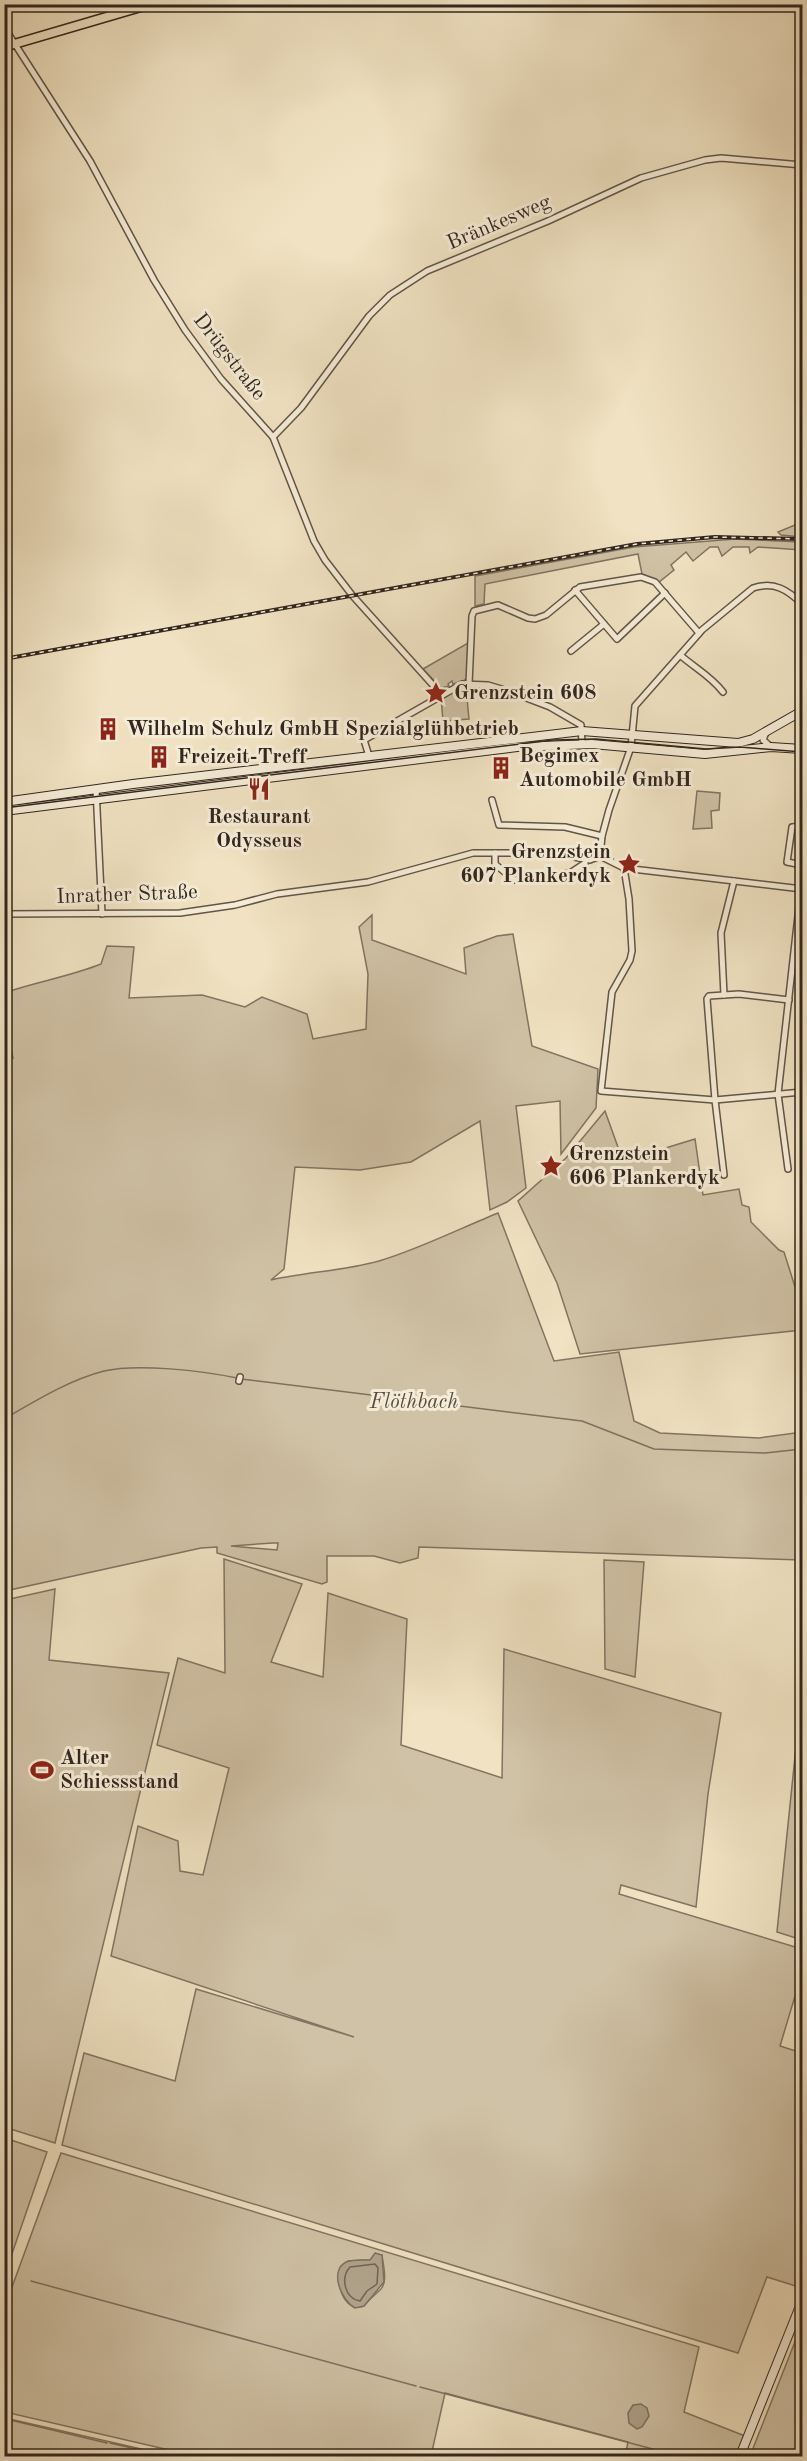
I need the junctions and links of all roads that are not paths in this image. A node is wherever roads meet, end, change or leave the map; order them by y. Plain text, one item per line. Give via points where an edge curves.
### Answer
1 (151, 4) edge
2 (4, 27) edge
3 (16, 44) junction
4 (4, 47) edge
5 (802, 165) edge
6 (802, 248) edge
7 (802, 265) edge
8 (273, 437) junction
9 (575, 590) junction
10 (665, 593) junction
11 (802, 604) edge
12 (604, 624) junction
13 (699, 633) junction
14 (571, 651) dead end
15 (680, 655) junction
16 (469, 684) junction
17 (723, 692) dead end
18 (441, 694) junction
19 (802, 711) edge
20 (582, 731) junction
21 (766, 732) junction
22 (632, 735) junction
23 (582, 744) junction
24 (631, 747) junction
25 (771, 747) junction
26 (802, 749) edge
27 (369, 756) junction
28 (96, 789) junction
29 (97, 800) junction
30 (492, 800) dead end
31 (4, 802) edge
32 (4, 811) edge
33 (802, 826) edge
34 (602, 836) junction
35 (495, 853) junction
36 (600, 856) junction
37 (588, 862) junction
38 (802, 865) edge
39 (624, 868) junction
40 (734, 881) junction
41 (802, 889) edge
42 (4, 914) edge
43 (102, 914) junction
44 (799, 935) edge
45 (724, 995) junction
46 (789, 1000) junction
47 (802, 1092) edge
48 (778, 1094) junction
49 (715, 1100) junction
50 (788, 1169) dead end
51 (724, 1175) dead end
52 (802, 2301) edge
53 (740, 2457) edge

1 - 3 main road
2 - 3 street, Drügstraße
3 - 4 main road
3 - 8 street, Drügstraße via 90,161 185,330 221,379
5 - 8 street, Bränkesweg via 721,158 641,178 427,271 390,294 369,316 301,408
6 - 7 street
8 - 18 street, Drügstraße via 325,560
9 - 10 street via 641,577 655,582
9 - 12 street
9 - 16 street via 546,615 535,619 498,605 474,611
10 - 12 street via 620,638 615,638
10 - 13 street
11 - 13 street via 785,589 760,586 734,601
12 - 14 street
13 - 15 street
15 - 17 street via 711,676
15 - 22 street via 635,706
16 - 18 street
16 - 20 street via 508,691 550,707 579,723
18 - 27 street via 364,740
19 - 21 street
20 - 22 street
20 - 23 street
20 - 27 street
21 - 22 street via 738,743
21 - 25 street via 763,740
22 - 24 street
23 - 24 street
23 - 29 street via 517,747
24 - 25 street via 705,754
24 - 34 street
25 - 26 street
27 - 28 street
28 - 29 street
28 - 31 street
29 - 32 street
29 - 43 street
30 - 34 street via 499,825 565,827
33 - 38 street via 792,826 787,862
34 - 36 street
35 - 37 street, Inrather Straße via 554,854
35 - 37 street via 495,864 514,880 570,873
35 - 43 street, Inrather Straße via 472,853 368,882 271,895 235,905 180,913
36 - 37 street
36 - 39 street
39 - 40 street
39 - 49 street via 632,951 612,992 601,1091
40 - 41 street
40 - 45 street via 721,933
41 - 44 street
42 - 43 street, Inrather Straße
44 - 46 street
45 - 46 street
45 - 49 street via 707,999
46 - 48 street
47 - 48 street
48 - 49 street
48 - 50 street
49 - 51 street
52 - 53 street

